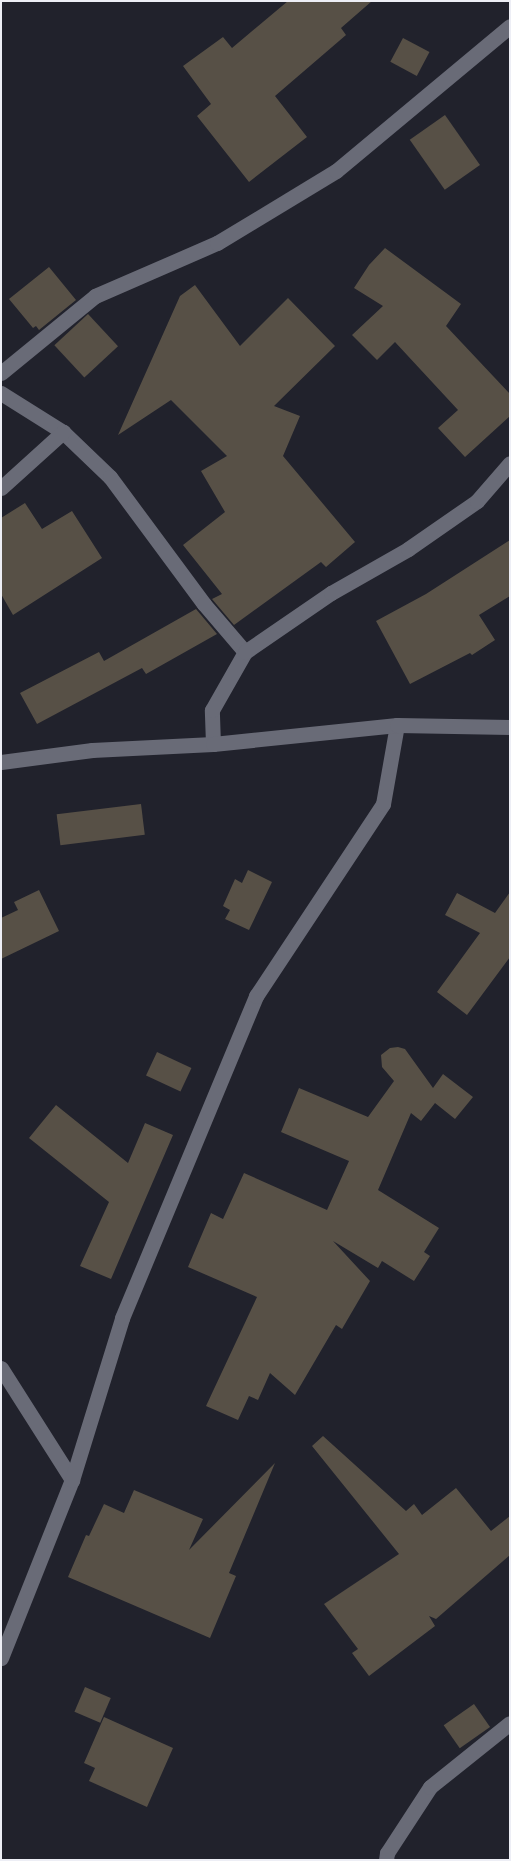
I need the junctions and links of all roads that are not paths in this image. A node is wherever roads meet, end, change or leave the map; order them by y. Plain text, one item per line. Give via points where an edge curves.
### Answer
1 (510, 26) edge
2 (1, 374) edge
3 (1, 393) edge
4 (63, 432) junction
5 (510, 464) edge
6 (1, 488) edge
7 (245, 652) junction
8 (397, 725) junction
9 (510, 728) edge
10 (213, 744) junction
11 (1, 762) edge
12 (1, 1368) edge
13 (72, 1480) junction
14 (1, 1658) edge
15 (510, 1723) edge
16 (386, 1860) edge

1 - 2 street via 336,171 217,243 95,296
3 - 4 street
4 - 6 street
4 - 7 street via 110,477 204,604
5 - 7 street via 477,501 408,550 331,593
7 - 10 street via 212,710
8 - 9 street
8 - 10 street
8 - 13 street via 383,804 256,996 122,1318
10 - 11 street via 92,750
12 - 13 street
13 - 14 street
15 - 16 street via 430,1787 387,1853

